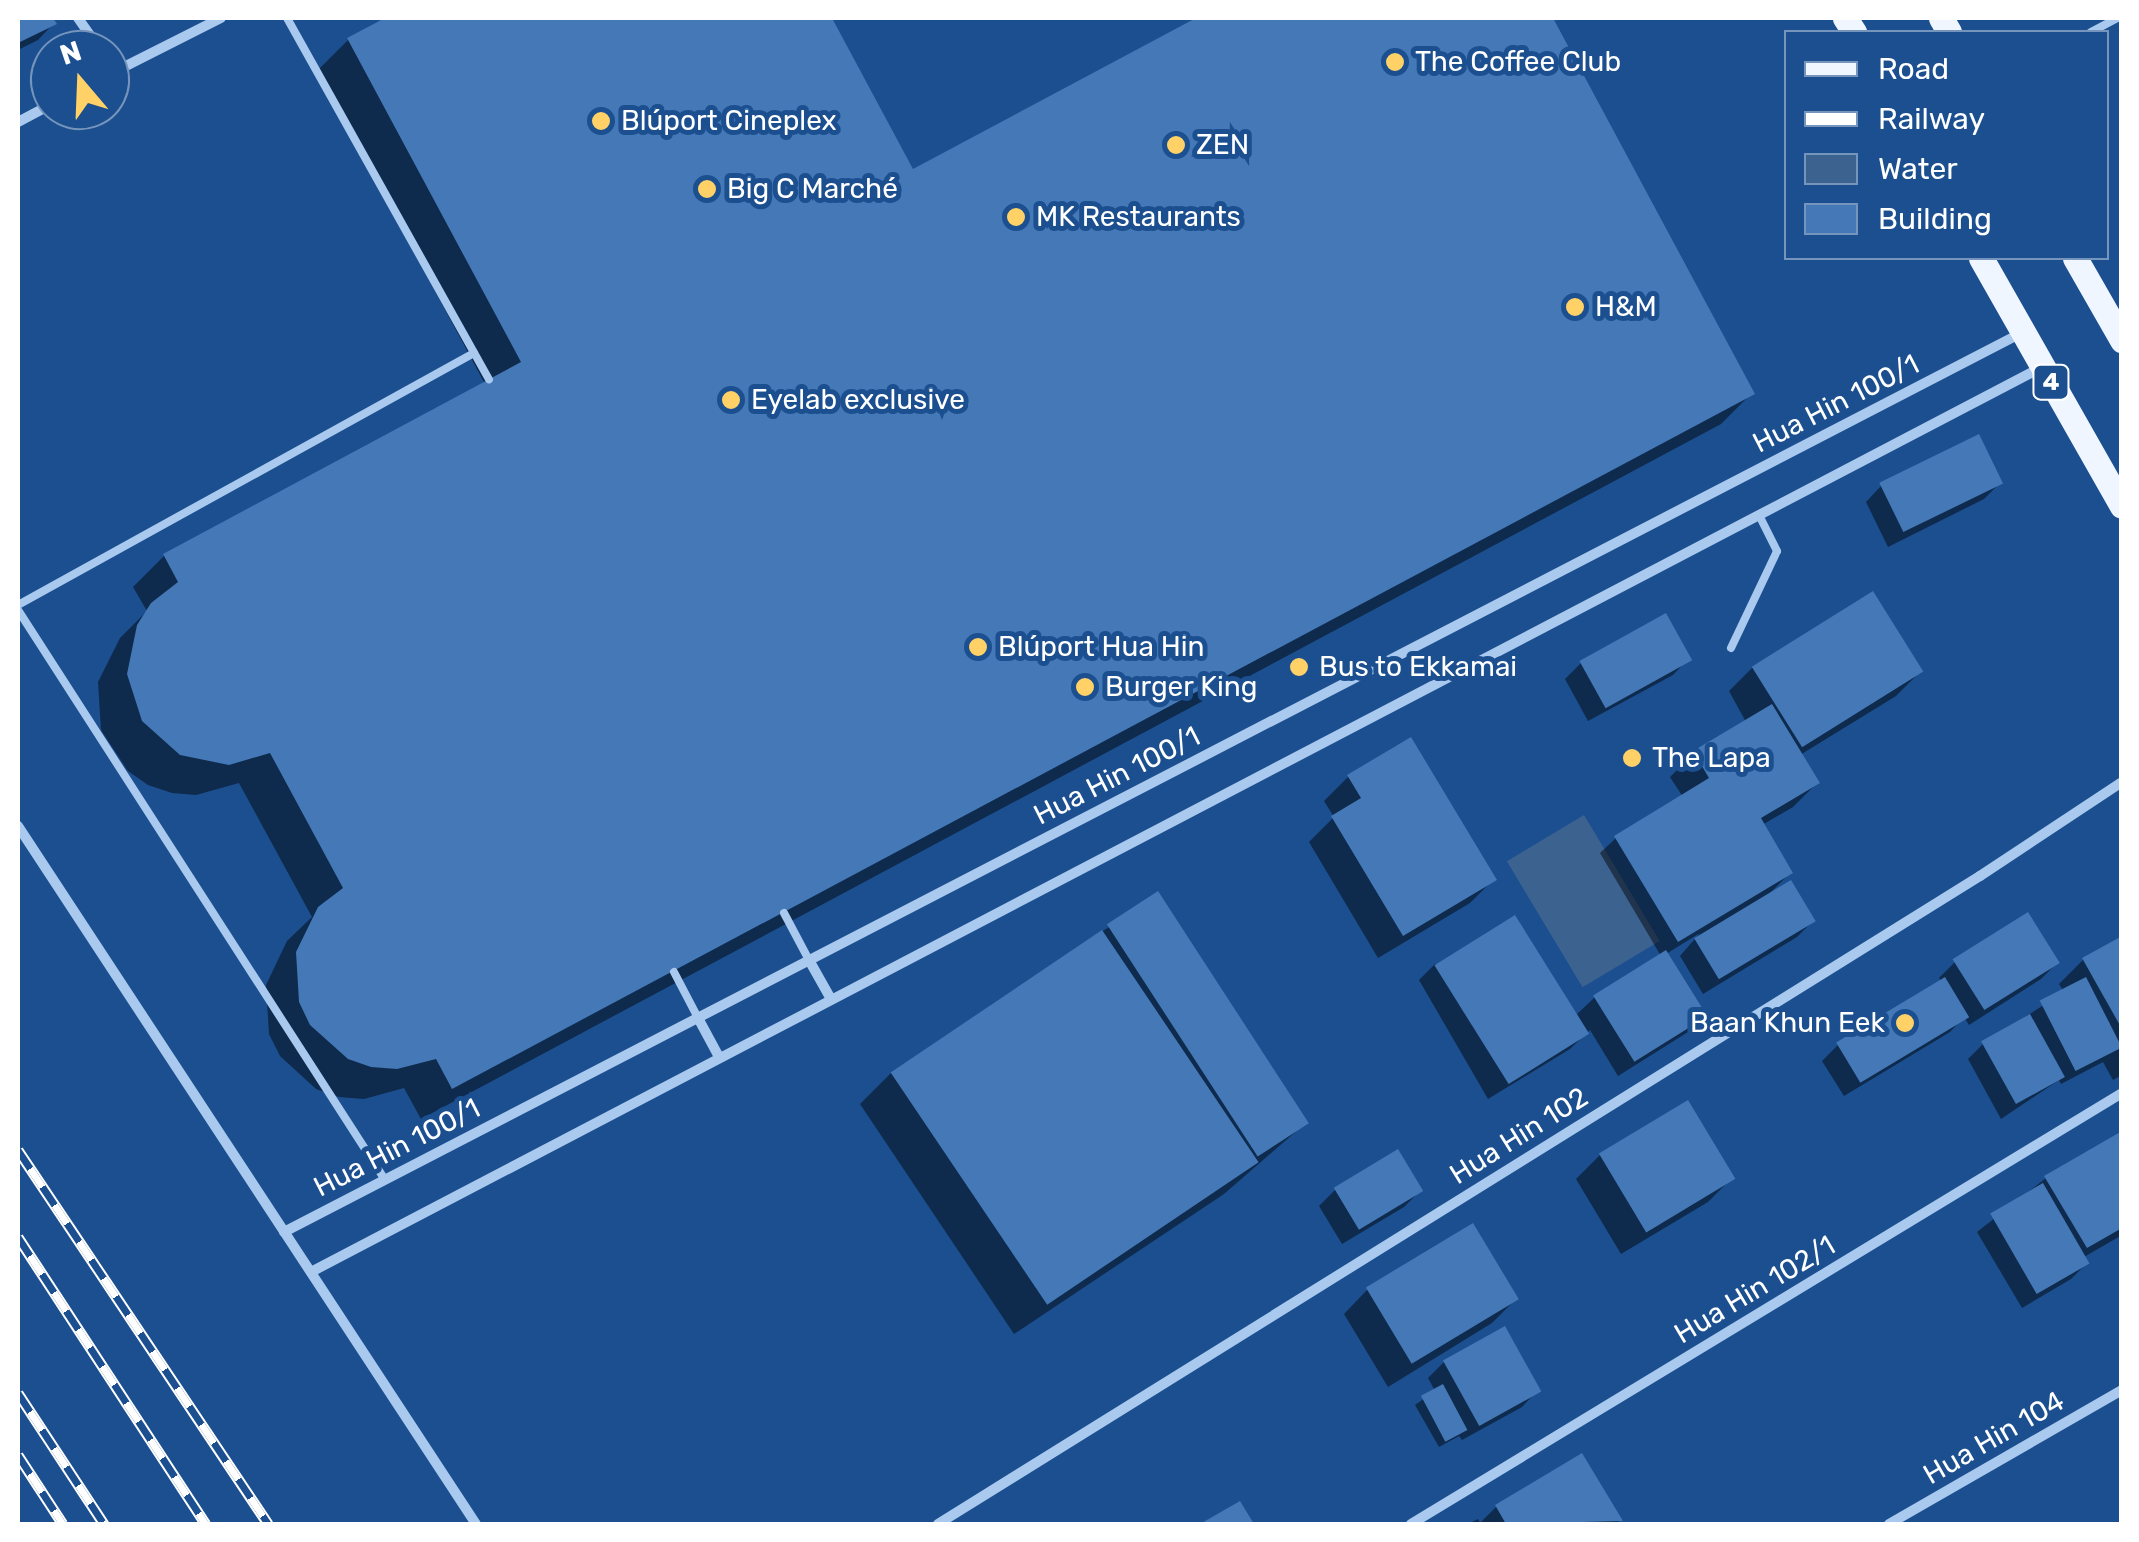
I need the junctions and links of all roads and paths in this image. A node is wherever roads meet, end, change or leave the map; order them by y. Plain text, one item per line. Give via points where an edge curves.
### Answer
1 (220, 18) edge
2 (286, 18) edge
3 (130, 62) edge
4 (1982, 260) edge
5 (2076, 260) edge
6 (2023, 332) junction
7 (2122, 340) edge
8 (474, 353) junction
9 (2043, 367) junction
10 (489, 379) dead end
11 (2122, 506) edge
12 (1759, 515) junction
13 (18, 608) edge
14 (1731, 648) dead end
15 (2122, 782) edge
16 (18, 826) edge
17 (784, 913) dead end
18 (810, 960) junction
19 (674, 972) dead end
20 (831, 1000) junction
21 (698, 1018) junction
22 (719, 1058) junction
23 (2122, 1093) edge
24 (385, 1180) junction
25 (284, 1232) junction
26 (310, 1272) junction
27 (2122, 1390) edge
28 (476, 1524) edge
29 (938, 1524) edge
30 (1411, 1524) edge
31 (1889, 1524) edge

1 - 3 street
2 - 8 lane
4 - 6 main road, 4
5 - 7 main road
6 - 9 main road, 4
6 - 18 street, Hua Hin 100/1
8 - 10 lane
8 - 13 lane
9 - 11 main road, 4
9 - 12 street
12 - 14 lane via 1777,551
12 - 20 street
13 - 24 lane
15 - 29 street, Hua Hin 102
16 - 25 street
17 - 18 lane
18 - 20 street
18 - 21 street, Hua Hin 100/1
19 - 21 lane
20 - 22 street
21 - 22 street
21 - 24 street, Hua Hin 100/1
22 - 26 street
23 - 30 street, Hua Hin 102/1
24 - 25 street, Hua Hin 100/1
25 - 26 street
26 - 28 street
27 - 31 street, Hua Hin 104

